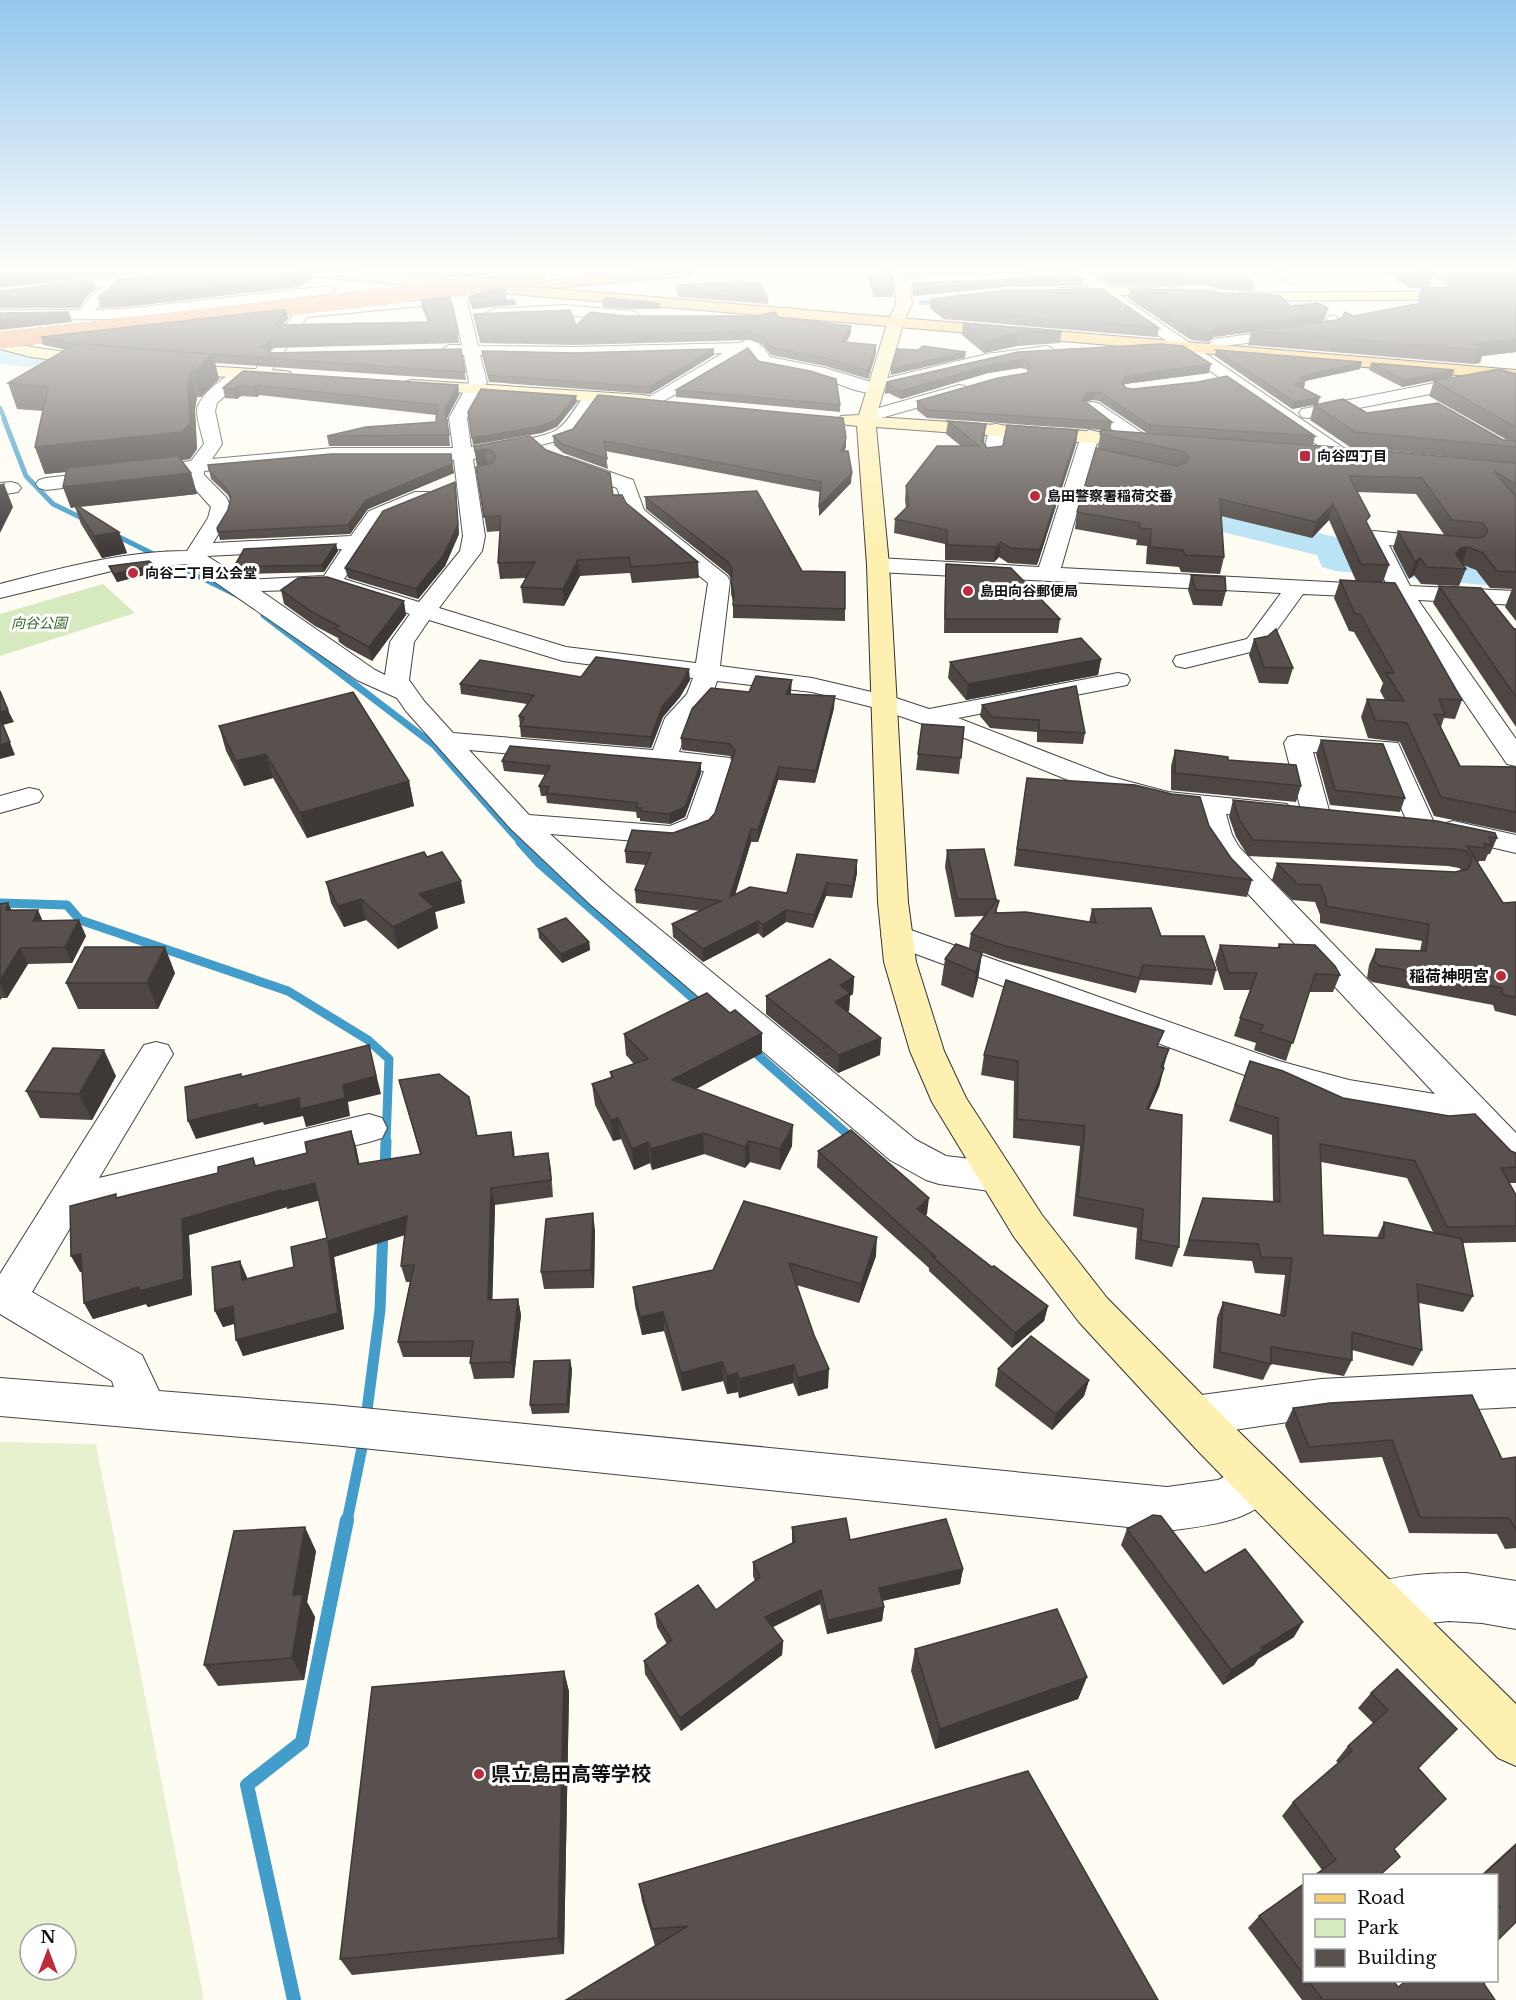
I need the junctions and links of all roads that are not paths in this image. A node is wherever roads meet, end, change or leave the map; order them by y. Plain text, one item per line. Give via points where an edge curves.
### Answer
1 (267, 365) edge
2 (474, 365) edge
3 (714, 365) edge
4 (786, 365) edge
5 (878, 365) edge
6 (981, 365) edge
7 (1213, 365) edge
8 (1400, 365) edge
9 (159, 368) edge
10 (260, 375) junction
11 (1510, 375) edge
12 (1229, 376) junction
13 (236, 377) junction
14 (296, 377) edge
15 (1207, 381) edge
16 (392, 383) edge
17 (975, 386) edge
18 (471, 394) junction
19 (1409, 394) junction
20 (590, 400) junction
21 (655, 401) junction
22 (681, 404) edge
23 (1427, 405) edge
24 (864, 406) junction
25 (1092, 406) edge
26 (1288, 417) junction
27 (996, 429) junction
28 (1140, 440) junction
29 (1163, 442) edge
30 (1087, 445) junction
31 (544, 449) junction
32 (1311, 453) edge
33 (992, 455) edge
34 (1345, 455) junction
35 (1368, 457) edge
36 (1107, 459) edge
37 (197, 467) junction
38 (454, 476) junction
39 (46, 484) dead end
40 (358, 542) junction
41 (1457, 546) edge
42 (190, 555) junction
43 (878, 565) junction
44 (1463, 572) edge
45 (1048, 574) junction
46 (331, 582) junction
47 (241, 587) junction
48 (1296, 587) junction
49 (0, 591) edge
50 (1402, 593) junction
51 (1480, 597) junction
52 (1516, 598) edge
53 (423, 612) junction
54 (1502, 622) edge
55 (1185, 662) dead end
56 (707, 673) junction
57 (1118, 680) dead end
58 (406, 693) junction
59 (884, 702) junction
60 (928, 717) junction
61 (448, 740) junction
62 (1516, 758) edge
63 (663, 759) junction
64 (28, 796) dead end
65 (1210, 803) junction
66 (0, 805) edge
67 (521, 823) junction
68 (1516, 844) edge
69 (1238, 867) junction
70 (1273, 868) dead end
71 (897, 936) junction
72 (156, 1054) dead end
73 (1476, 1114) junction
74 (369, 1128) dead end
75 (1516, 1156) edge
76 (997, 1177) junction
77 (64, 1202) junction
78 (1516, 1388) edge
79 (0, 1397) edge
80 (146, 1409) junction
81 (1194, 1416) junction
82 (1258, 1481) junction
83 (1381, 1604) junction
84 (1516, 1605) edge
85 (1516, 1740) edge

1 - 10 street
2 - 18 street via 478,382
3 - 21 street
4 - 24 street via 851,383
5 - 24 street
6 - 24 street
7 - 12 street
8 - 11 main road
9 - 13 street
10 - 13 street
10 - 14 street
11 - 19 street
12 - 15 street
12 - 26 street
13 - 37 street via 208,403 213,444
16 - 18 street
17 - 24 street
18 - 20 street
18 - 38 street via 458,418
19 - 23 street
19 - 26 street
20 - 21 street
20 - 31 street via 565,433
21 - 22 street
24 - 27 street
24 - 43 street
25 - 28 street
26 - 34 street
27 - 30 street
27 - 33 street
28 - 29 street
28 - 30 street
30 - 36 street
30 - 45 street
31 - 38 street
31 - 56 street via 626,484 635,513 718,581
32 - 34 street
34 - 35 street
37 - 38 street via 333,454
37 - 39 street
37 - 42 street via 195,477 221,507 218,518
38 - 40 street via 376,515
38 - 53 street via 474,536 471,551
40 - 42 street
40 - 46 street
41 - 50 street via 1374,537
42 - 47 street
42 - 49 street via 88,567
43 - 45 street
43 - 59 street
44 - 51 street
45 - 48 street
46 - 47 street
46 - 53 street
47 - 58 street via 366,675
48 - 50 street
48 - 55 street via 1255,644
50 - 51 street
50 - 62 street
51 - 52 street
51 - 54 street
53 - 56 street via 563,654
53 - 58 street via 402,642 398,680
56 - 59 street via 812,685
56 - 63 street via 699,696 678,718
57 - 60 street
58 - 61 street
59 - 60 street
59 - 71 street
60 - 65 street via 1098,782 1168,800
61 - 63 street
61 - 67 street
63 - 67 street via 720,764 699,824 673,835
64 - 66 street
65 - 68 street via 1328,815 1297,743 1389,749 1409,824
65 - 69 street via 1218,841
67 - 76 street via 600,897 903,1150 939,1170
69 - 70 street
69 - 73 street
71 - 73 street via 1270,1071 1349,1093
71 - 76 street via 910,1001 927,1052 950,1102
72 - 77 street
73 - 75 street
74 - 77 street
76 - 81 street via 1028,1226 1093,1310
77 - 80 street via 7,1298 127,1368
78 - 81 street via 1321,1398
79 - 80 street
80 - 82 street via 1167,1509 1225,1501
81 - 82 street
82 - 83 street
83 - 84 street via 1432,1596 1492,1598
83 - 85 street

